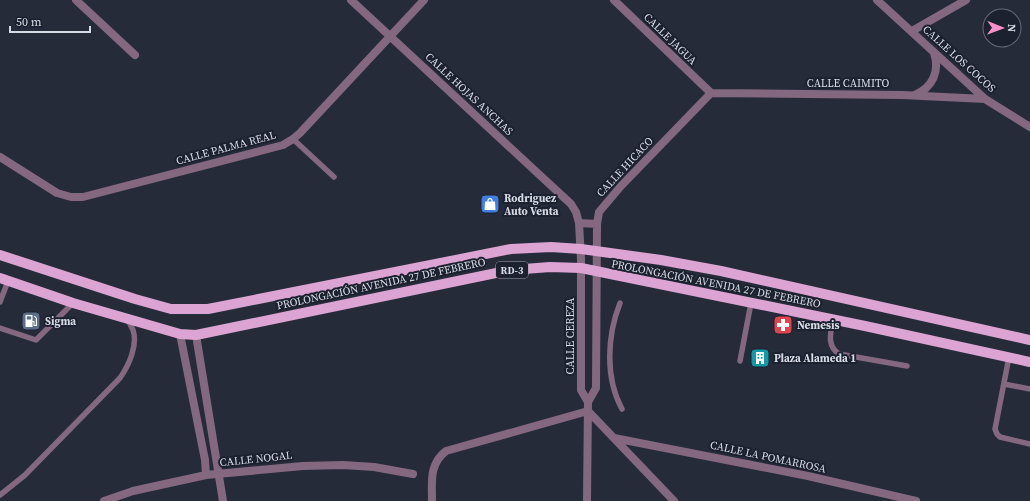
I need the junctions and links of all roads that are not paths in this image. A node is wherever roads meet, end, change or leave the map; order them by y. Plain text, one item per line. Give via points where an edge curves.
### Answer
1 (76, 0) edge
2 (351, 0) edge
3 (424, 0) edge
4 (614, 0) edge
5 (877, 0) edge
6 (966, 0) edge
7 (912, 31) junction
8 (390, 35) junction
9 (934, 52) junction
10 (135, 55) dead end
11 (710, 93) junction
12 (914, 96) junction
13 (985, 99) junction
14 (1030, 127) edge
15 (293, 139) junction
16 (0, 157) edge
17 (334, 177) dead end
18 (579, 223) junction
19 (596, 224) junction
20 (580, 249) junction
21 (597, 250) junction
22 (0, 255) edge
23 (581, 268) junction
24 (597, 272) junction
25 (4, 280) edge
26 (0, 302) edge
27 (73, 303) junction
28 (620, 303) dead end
29 (751, 303) junction
30 (127, 318) junction
31 (833, 319) junction
32 (0, 328) edge
33 (180, 334) junction
34 (196, 335) junction
35 (1030, 340) edge
36 (596, 353) junction
37 (609, 353) junction
38 (1009, 358) junction
39 (740, 361) dead end
40 (1030, 362) edge
41 (907, 366) dead end
42 (1004, 384) junction
43 (1030, 390) edge
44 (588, 402) junction
45 (622, 409) dead end
46 (588, 411) junction
47 (614, 438) junction
48 (1030, 444) edge
49 (218, 474) junction
50 (413, 474) dead end
51 (206, 475) junction
52 (0, 495) edge
53 (104, 501) edge
54 (222, 501) edge
55 (432, 501) edge
56 (587, 501) edge
57 (674, 501) edge
58 (916, 501) edge

1 - 10 street
2 - 8 street, CALLE HOJAS ANCHAS
3 - 8 street, CALLE PALMA REAL
4 - 11 street, CALLE JAGUA
5 - 7 street, CALLE LOS COCOS
6 - 7 street
7 - 9 street, CALLE LOS COCOS
8 - 15 street, CALLE PALMA REAL
8 - 18 street, CALLE HOJAS ANCHAS via 571,204
9 - 12 street via 935,75 927,88
9 - 13 street, CALLE LOS COCOS
11 - 12 street, CALLE CAIMITO
11 - 19 street, CALLE HICACO via 608,201 599,212
12 - 13 street, CALLE CAIMITO
13 - 14 street, CALLE LOS COCOS
15 - 16 street, CALLE PALMA REAL via 283,144 83,197 57,194
15 - 17 lane
18 - 19 street
18 - 20 street, CALLE CEREZA
19 - 21 street, CALLE HICACO
20 - 21 main road, PROLONGACIÓN AVENIDA 27 DE FEBRERO / RD-3
20 - 22 main road, PROLONGACIÓN AVENIDA 27 DE FEBRERO / RD-3 via 511,249 208,310 171,309
20 - 23 street, CALLE CEREZA
21 - 24 street, CALLE HICACO
21 - 35 main road, PROLONGACIÓN AVENIDA 27 DE FEBRERO / RD-3 via 721,271
23 - 24 main road, PROLONGACIÓN AVENIDA 27 DE FEBRERO / RD-3
23 - 34 main road, PROLONGACIÓN AVENIDA 27 DE FEBRERO / RD-3 via 511,270
23 - 44 street, CALLE CEREZA via 581,390
24 - 29 main road, PROLONGACIÓN AVENIDA 27 DE FEBRERO / RD-3
24 - 36 street, CALLE CEREZA
25 - 26 lane
25 - 27 main road, PROLONGACIÓN AVENIDA 27 DE FEBRERO / RD-3
27 - 30 main road, PROLONGACIÓN AVENIDA 27 DE FEBRERO / RD-3
27 - 32 lane via 36,340
28 - 37 lane via 614,320
29 - 31 main road, PROLONGACIÓN AVENIDA 27 DE FEBRERO / RD-3
29 - 39 lane
30 - 33 main road, PROLONGACIÓN AVENIDA 27 DE FEBRERO / RD-3
30 - 52 lane via 133,330 132,351 120,378 25,475
31 - 38 main road, PROLONGACIÓN AVENIDA 27 DE FEBRERO / RD-3
31 - 41 lane via 830,339 834,350 839,354
33 - 34 main road, PROLONGACIÓN AVENIDA 27 DE FEBRERO / RD-3
33 - 51 street
34 - 49 street
36 - 37 lane
36 - 44 street, CALLE CEREZA via 596,388
37 - 45 lane via 613,384
38 - 40 main road, PROLONGACIÓN AVENIDA 27 DE FEBRERO / RD-3
38 - 42 lane
42 - 43 lane
42 - 48 lane via 996,424 997,434 1000,437
44 - 46 street, CALLE CEREZA
46 - 47 street
46 - 55 street via 446,451 433,468
46 - 56 street, CALLE CEREZA
47 - 57 street
47 - 58 street, CALLE LA POMARROSA via 808,476
49 - 50 street, CALLE NOGAL via 343,465
49 - 51 street, CALLE NOGAL
49 - 54 street
51 - 53 street, CALLE NOGAL via 133,491

